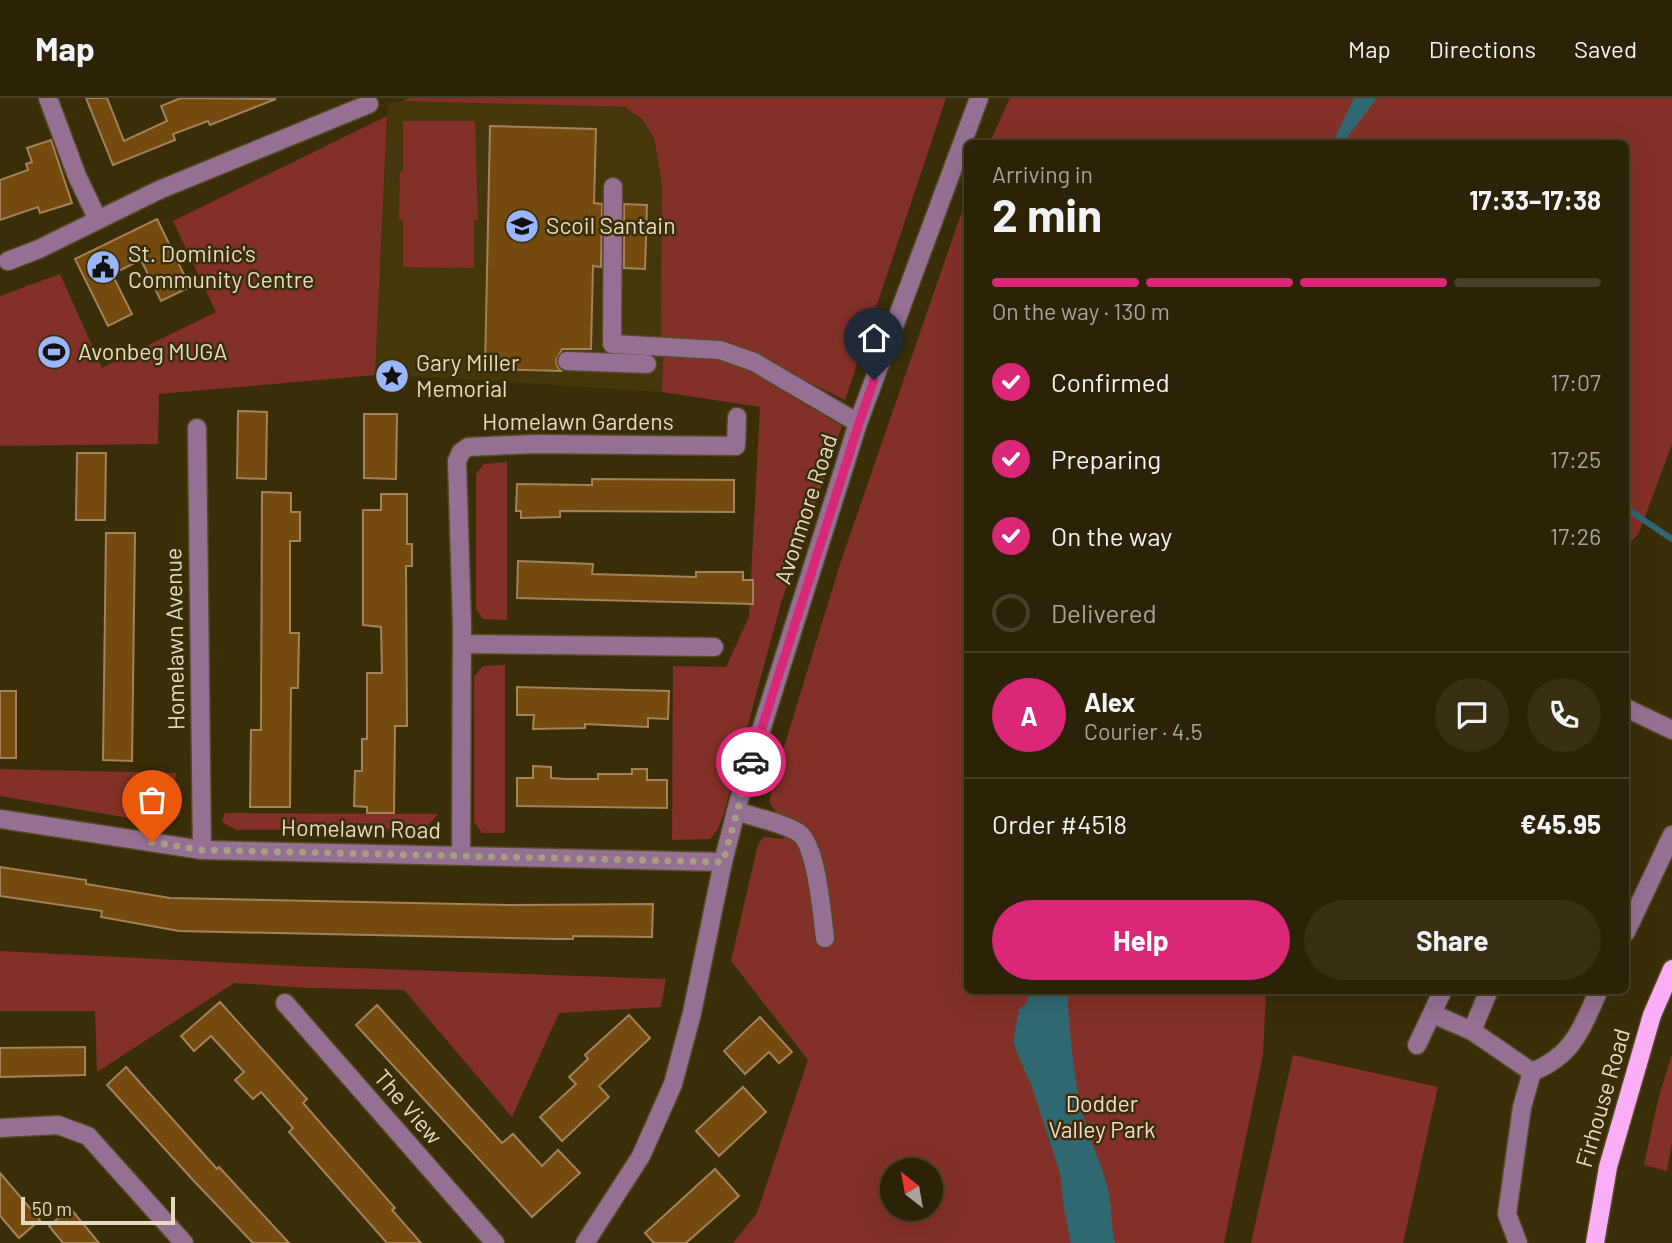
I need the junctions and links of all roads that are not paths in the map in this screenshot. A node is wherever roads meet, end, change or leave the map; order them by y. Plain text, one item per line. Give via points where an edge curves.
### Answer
1 (48, 98) edge
2 (979, 98) edge
3 (369, 104) dead end
4 (613, 187) dead end
5 (98, 220) junction
6 (8, 261) dead end
7 (612, 353) junction
8 (567, 361) dead end
9 (647, 363) dead end
10 (737, 417) dead end
11 (859, 423) junction
12 (197, 428) dead end
13 (462, 645) junction
14 (714, 648) dead end
15 (1629, 709) edge
16 (1672, 730) edge
17 (736, 811) junction
18 (0, 819) edge
19 (1672, 835) edge
20 (202, 850) junction
21 (461, 855) junction
22 (723, 862) junction
23 (1629, 926) edge
24 (825, 939) dead end
25 (1672, 969) edge
26 (1441, 994) edge
27 (1487, 994) edge
28 (1597, 994) edge
29 (285, 1003) dead end
30 (1433, 1014) junction
31 (1472, 1031) junction
32 (1417, 1045) dead end
33 (1532, 1072) junction
34 (0, 1128) edge
35 (184, 1243) edge
36 (495, 1243) edge
37 (585, 1243) edge
38 (1518, 1243) edge
39 (1595, 1243) edge

1 - 5 street
2 - 11 street, Avonmore Road
3 - 5 street via 159,190
4 - 7 street
5 - 6 street
7 - 8 street
7 - 9 street
7 - 11 street via 661,346 720,350 754,362
10 - 13 street, Homelawn Gardens via 736,446 534,444 464,449 457,461
11 - 17 street, Avonmore Road
12 - 20 street, Homelawn Avenue
13 - 14 street
13 - 21 street, Homelawn Gardens
15 - 16 street
17 - 22 street, Avonmore Road
17 - 24 street via 801,835 817,879
18 - 20 street, Homelawn Road
19 - 23 street
20 - 21 street, Homelawn Road
21 - 22 street, Homelawn Road
22 - 37 street, Avonmore Road via 673,1084 641,1156
25 - 39 main road, Firhouse Road via 1652,1015 1608,1167
26 - 30 street
27 - 31 street
28 - 33 street via 1569,1049
29 - 36 street, The View
30 - 31 street
30 - 32 street
31 - 33 street
33 - 38 street via 1522,1107 1507,1214
34 - 35 street via 58,1125 88,1136

